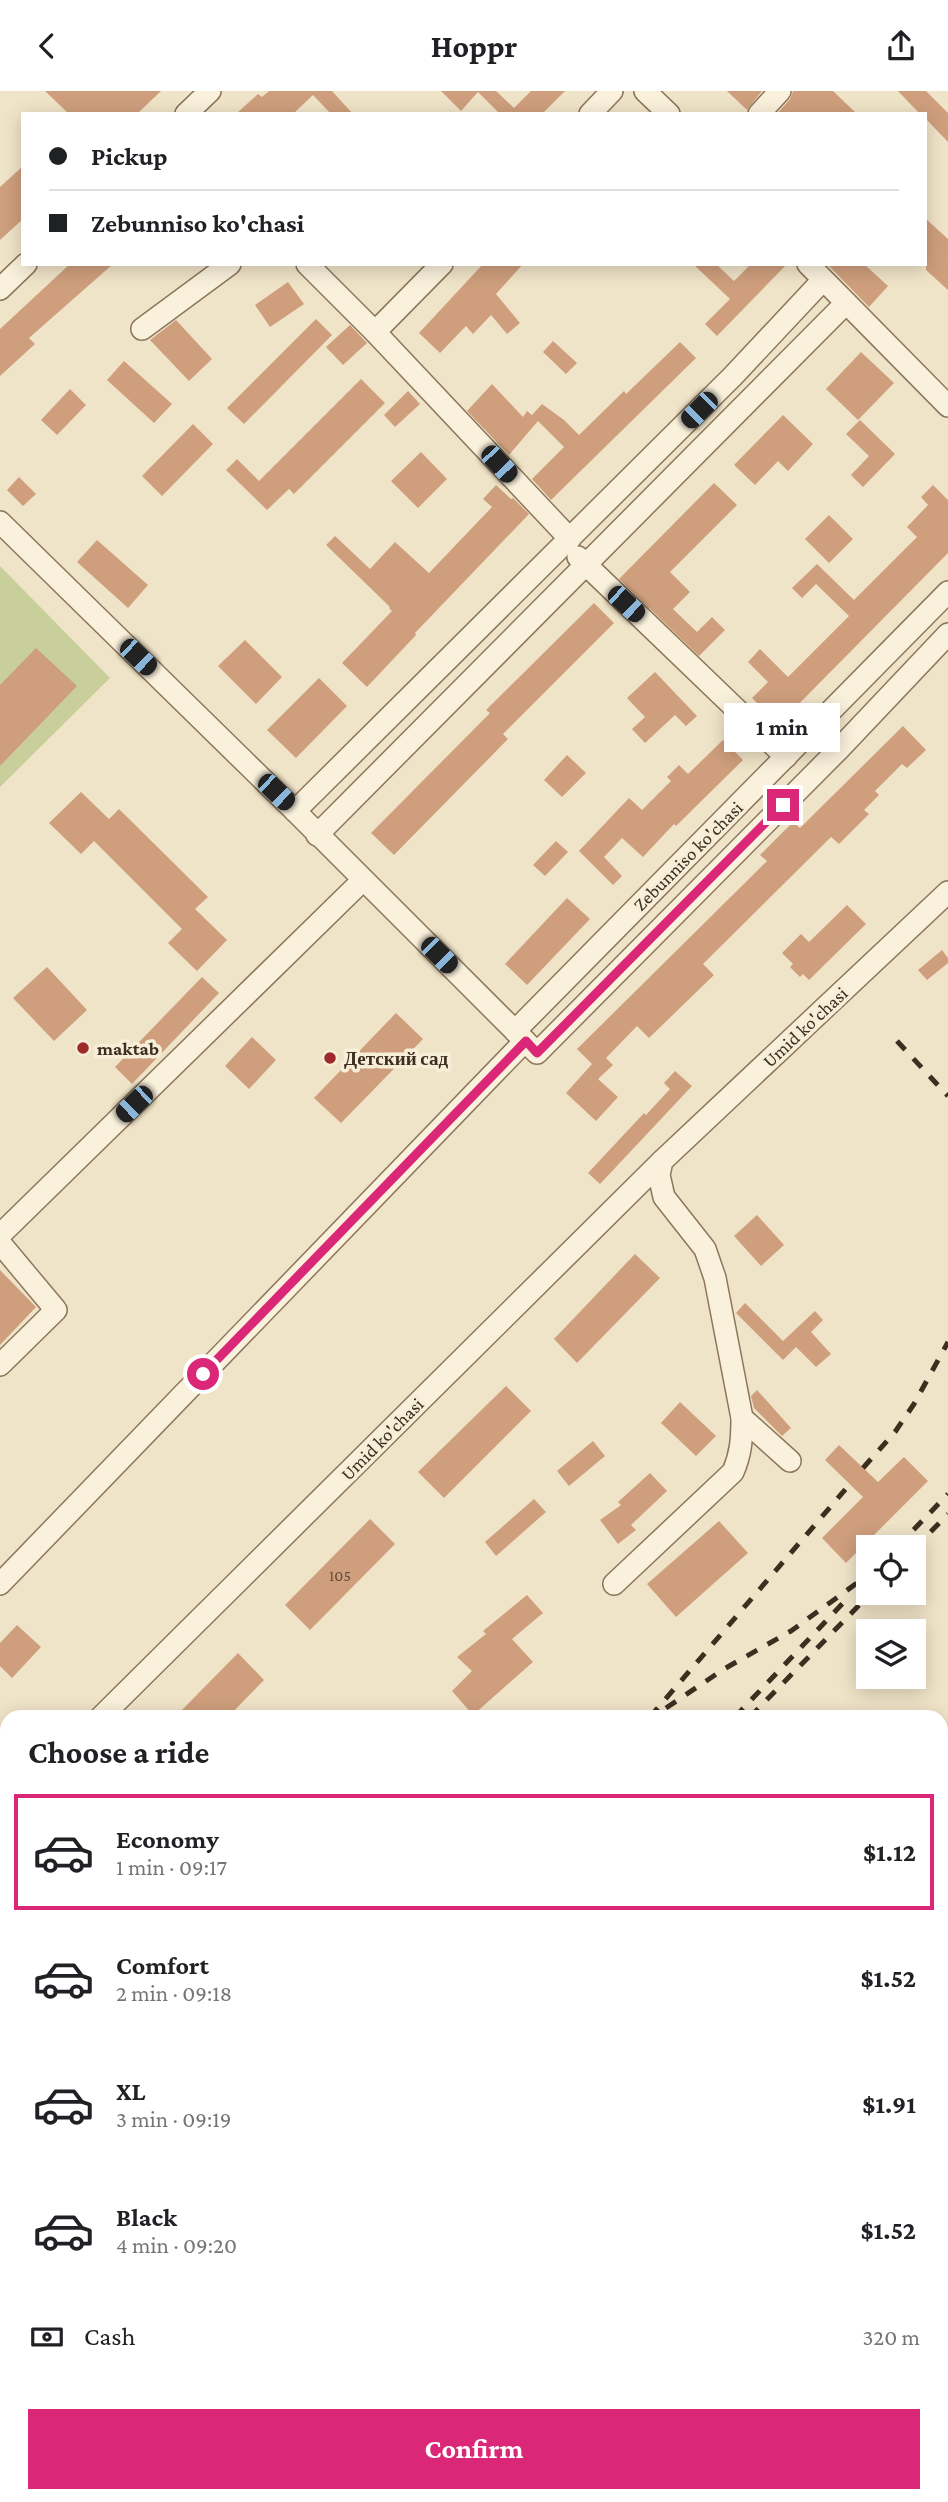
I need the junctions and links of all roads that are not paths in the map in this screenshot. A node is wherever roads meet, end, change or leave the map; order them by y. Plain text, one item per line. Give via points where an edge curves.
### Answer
1 (210, 91) edge
2 (612, 91) edge
3 (780, 91) edge
4 (649, 92) edge
5 (188, 112) edge
6 (592, 112) edge
7 (666, 112) edge
8 (761, 112) edge
9 (24, 266) edge
10 (227, 266) edge
11 (309, 266) edge
12 (440, 266) edge
13 (810, 266) edge
14 (822, 281) junction
15 (0, 289) edge
16 (846, 303) junction
17 (142, 329) dead end
18 (375, 332) junction
19 (733, 376) junction
20 (754, 396) junction
21 (948, 406) edge
22 (0, 522) edge
23 (567, 541) junction
24 (586, 566) junction
25 (948, 592) edge
26 (948, 634) edge
27 (786, 757) junction
28 (295, 811) junction
29 (317, 835) junction
30 (363, 880) junction
31 (948, 892) edge
32 (520, 1036) junction
33 (662, 1161) junction
34 (0, 1235) edge
35 (0, 1243) edge
36 (0, 1364) edge
37 (742, 1418) junction
38 (790, 1461) dead end
39 (5, 1570) edge
40 (614, 1584) dead end
41 (108, 1710) edge

1 - 5 street
2 - 6 street
3 - 8 street
4 - 7 street
9 - 15 street
10 - 17 street
11 - 18 street
12 - 18 street
13 - 14 street
14 - 16 street
14 - 19 street
16 - 20 street
16 - 21 street
18 - 23 street
19 - 20 street via 751,378
19 - 23 street
20 - 24 street
22 - 28 street
23 - 24 street
23 - 28 street
24 - 27 street
24 - 29 street
25 - 27 street, Zebunniso ko'chasi
26 - 32 street, Zebunniso ko'chasi via 537,1053
27 - 32 street, Zebunniso ko'chasi
28 - 29 street
29 - 30 street
30 - 32 street
30 - 34 street
31 - 33 street, Umid ko'chasi
32 - 39 street
33 - 37 street via 659,1175 664,1198 705,1249 715,1278
33 - 41 street, Umid ko'chasi
35 - 36 street via 56,1310
37 - 38 street
37 - 40 street via 742,1440 733,1472

